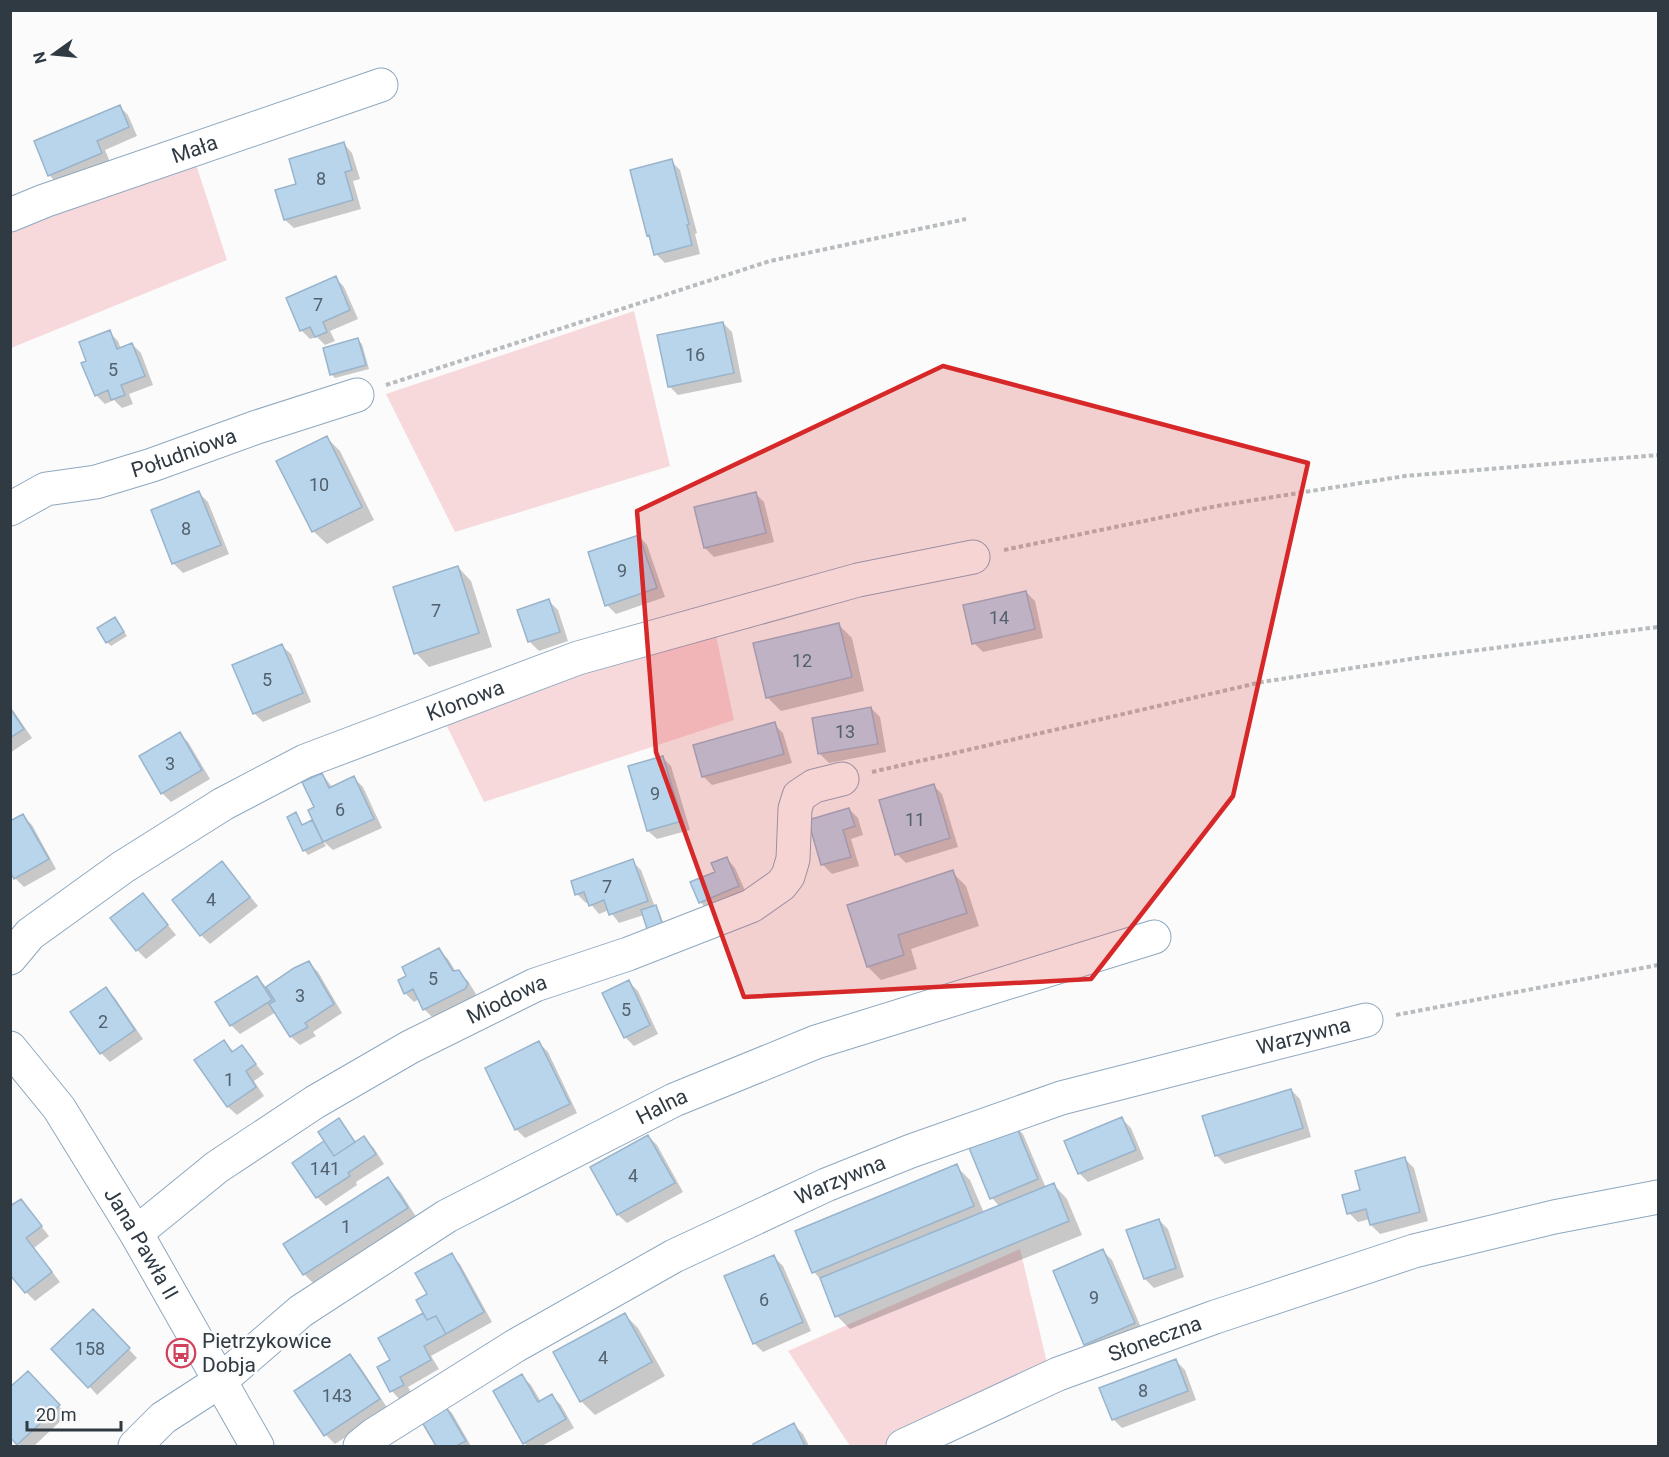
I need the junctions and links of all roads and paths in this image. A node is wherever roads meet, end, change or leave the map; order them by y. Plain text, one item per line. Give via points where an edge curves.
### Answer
1 (381, 85) dead end
2 (10, 215) edge
3 (966, 219) dead end
4 (357, 395) joint
5 (1659, 455) edge
6 (10, 509) edge
7 (974, 557) joint
8 (1659, 627) edge
9 (842, 779) joint
10 (1154, 937) dead end
11 (10, 958) edge
12 (1659, 965) edge
13 (1366, 1020) joint
14 (10, 1048) edge
15 (1659, 1197) edge
16 (136, 1233) junction
17 (220, 1381) junction
18 (135, 1446) edge
19 (257, 1446) edge
20 (360, 1446) edge
21 (903, 1446) edge

1 - 2 street, Mała
3 - 4 path via 770,261
4 - 6 street, Południowa via 96,482 46,489
5 - 7 path via 1405,476 1217,506
7 - 11 street, Klonowa via 858,580 578,658 305,761 222,804 123,867 30,934
8 - 9 path via 1262,682
9 - 16 street, Miodowa via 814,786 799,796 788,876 751,906 536,985 410,1047 315,1102 217,1167
10 - 17 street, Halna via 816,1042 674,1100 447,1216 301,1311
12 - 13 path
13 - 20 street, Warzywna via 1060,1098 826,1185 674,1256 515,1346
14 - 16 street, Jana Pawła II via 59,1108
15 - 21 street, Słoneczna via 1554,1217 1414,1251 1058,1374
16 - 17 street, Jana Pawła II
17 - 18 street, Halna via 163,1418
17 - 19 street, Jana Pawła II

